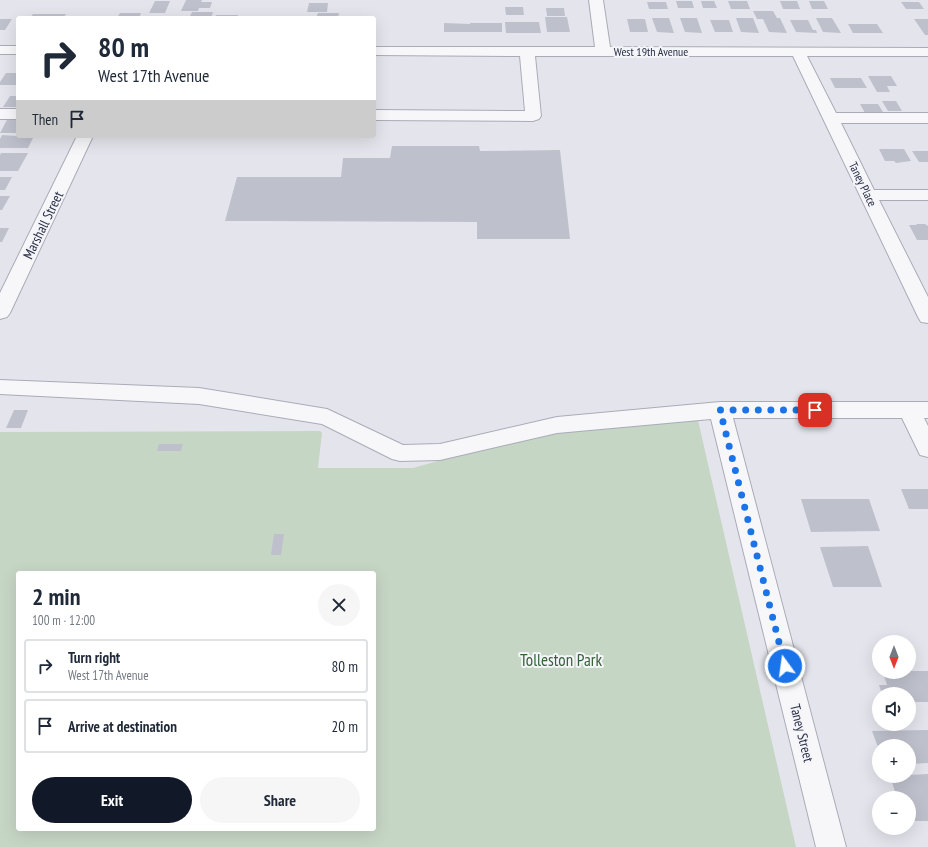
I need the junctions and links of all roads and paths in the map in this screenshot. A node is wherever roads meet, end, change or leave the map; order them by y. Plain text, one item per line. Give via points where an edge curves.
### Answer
1 (596, 0) edge
2 (0, 50) edge
3 (16, 50) edge
4 (376, 51) edge
5 (527, 51) junction
6 (603, 51) junction
7 (798, 52) junction
8 (928, 52) edge
9 (0, 114) edge
10 (16, 114) edge
11 (376, 115) edge
12 (830, 118) junction
13 (928, 118) edge
14 (84, 138) edge
15 (868, 195) junction
16 (928, 195) edge
17 (921, 290) edge
18 (0, 313) edge
19 (928, 316) edge
20 (0, 387) edge
21 (720, 410) junction
22 (918, 410) edge
23 (928, 449) edge
24 (831, 847) edge

1 - 6 street
2 - 3 street
4 - 5 street, West 19th Avenue
5 - 6 street, West 19th Avenue
5 - 11 street via 533,116
6 - 7 street, West 19th Avenue
7 - 8 street, West 19th Avenue
7 - 12 street, Taney Place
9 - 10 street
12 - 13 street
12 - 15 street, Taney Place
14 - 18 street, Marshall Street
15 - 16 street
15 - 17 street, Taney Place
17 - 19 street, Taney Place
20 - 21 street via 199,396 327,417 400,453 440,452 557,425
21 - 22 street
21 - 24 street, Taney Street
22 - 23 street

